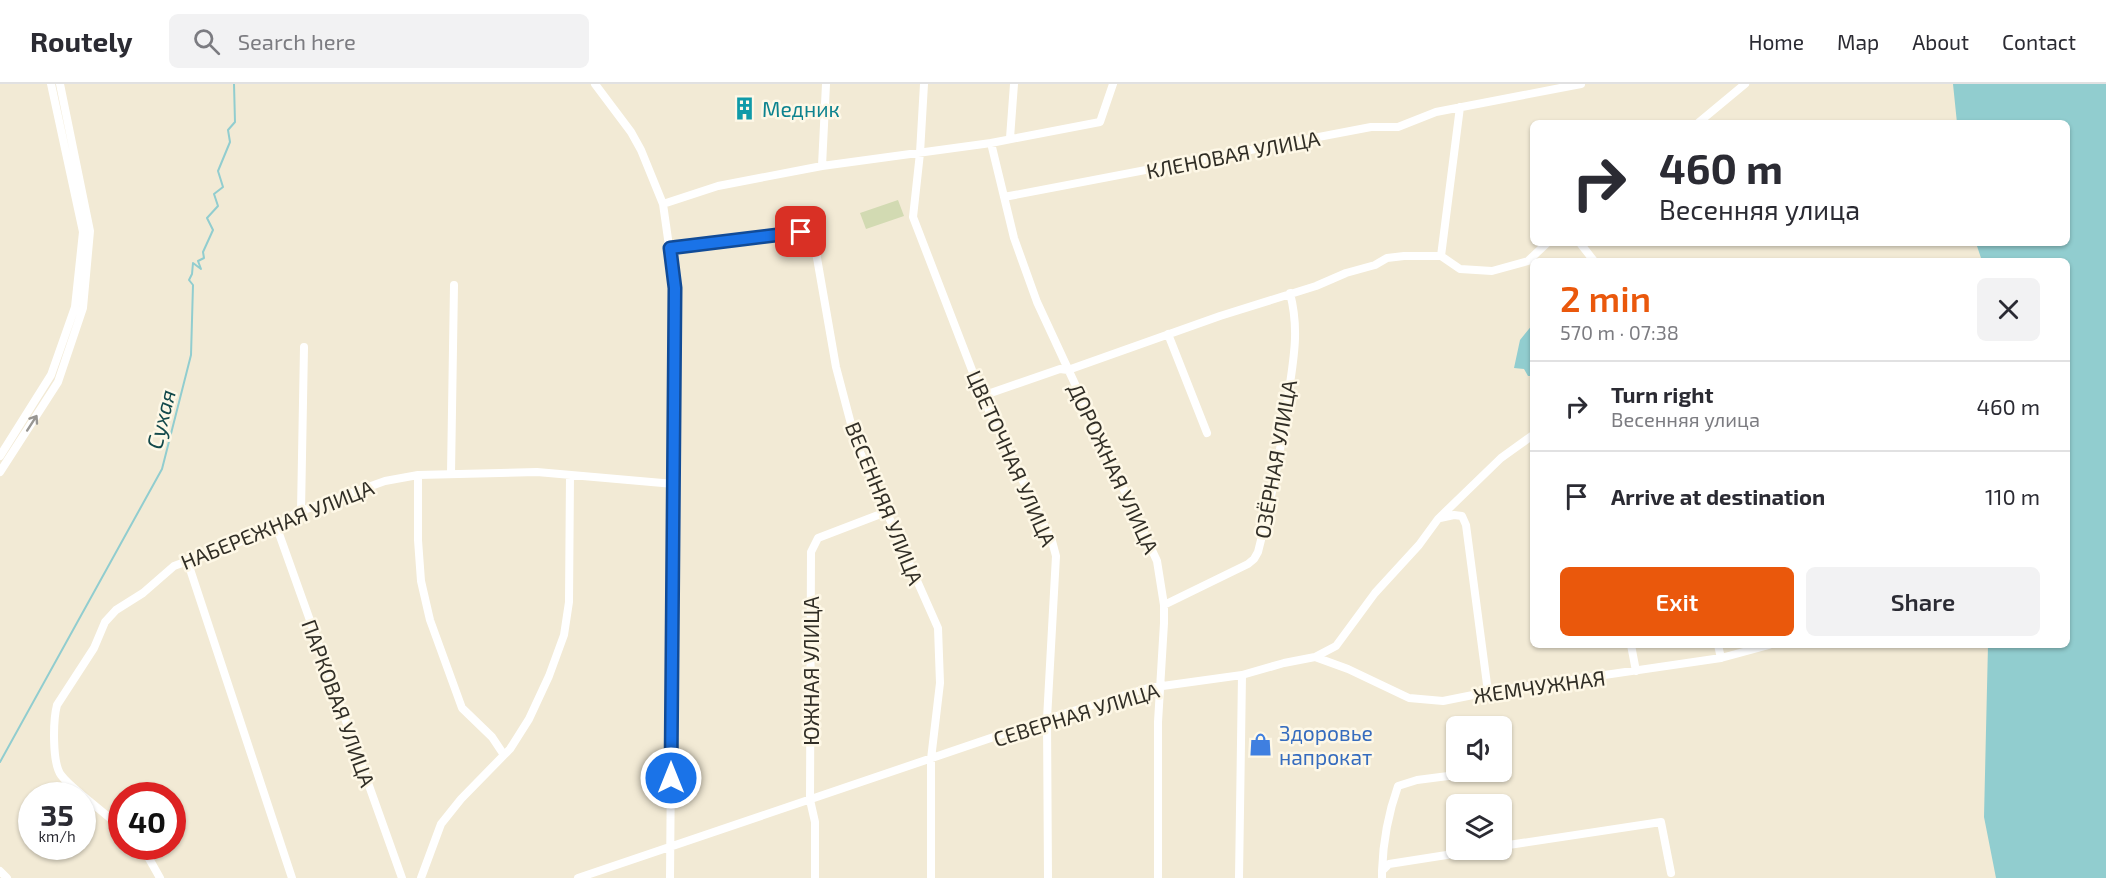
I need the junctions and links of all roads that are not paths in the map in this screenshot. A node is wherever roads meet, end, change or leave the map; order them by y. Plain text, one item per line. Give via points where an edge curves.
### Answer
1 (51, 84) edge
2 (60, 84) edge
3 (595, 84) edge
4 (826, 84) edge
5 (924, 84) edge
6 (1014, 84) edge
7 (1113, 84) edge
8 (1581, 84) edge
9 (1745, 84) edge
10 (1554, 87) edge
11 (1460, 107) junction
12 (1702, 120) edge
13 (1010, 138) junction
14 (992, 142) junction
15 (920, 153) junction
16 (822, 166) junction
17 (1004, 197) junction
18 (663, 204) junction
19 (1544, 246) edge
20 (1582, 246) edge
21 (670, 248) junction
22 (1441, 256) junction
23 (1531, 258) edge
24 (1592, 258) edge
25 (1530, 259) edge
26 (454, 285) dead end
27 (1290, 293) junction
28 (1168, 334) junction
29 (304, 347) dead end
30 (1068, 370) junction
31 (982, 396) junction
32 (1207, 433) dead end
33 (1530, 437) edge
34 (0, 456) edge
35 (0, 472) edge
36 (451, 473) junction
37 (418, 475) junction
38 (570, 475) junction
39 (674, 484) junction
40 (301, 511) junction
41 (886, 512) junction
42 (1438, 519) junction
43 (277, 528) junction
44 (187, 560) junction
45 (1164, 605) junction
46 (1632, 648) edge
47 (1719, 648) edge
48 (1758, 648) edge
49 (1315, 657) junction
50 (1721, 658) junction
51 (1636, 671) junction
52 (1242, 675) junction
53 (1160, 687) junction
54 (1488, 692) junction
55 (1047, 719) junction
56 (504, 755) junction
57 (931, 759) junction
58 (1446, 776) edge
59 (68, 782) edge
60 (810, 800) junction
61 (96, 807) edge
62 (108, 816) edge
63 (1512, 844) edge
64 (671, 846) junction
65 (1446, 855) edge
66 (150, 860) edge
67 (0, 871) edge
68 (1671, 873) dead end
69 (1382, 874) edge
70 (7, 878) edge
71 (160, 878) edge
72 (292, 878) edge
73 (402, 878) edge
74 (421, 878) edge
75 (578, 878) edge
76 (670, 878) edge
77 (815, 878) edge
78 (931, 878) edge
79 (1048, 878) edge
80 (1158, 878) edge
81 (1239, 878) edge

1 - 34 street via 83,232 75,307 51,375
35 -> 2 street via 58,382 83,308 90,231
3 - 18 street via 631,132
4 - 16 street
5 - 15 street, ЦВЕТОЧНАЯ УЛИЦА
6 - 13 street
7 - 13 street via 1100,122
8 - 10 street, КЛЕНОВАЯ УЛИЦА
9 - 12 street
10 - 11 street, КЛЕНОВАЯ УЛИЦА
11 - 17 street, КЛЕНОВАЯ УЛИЦА via 1398,126 1371,127
11 - 22 street
13 - 14 street
14 - 15 street
14 - 17 street, ДОРОЖНАЯ УЛИЦА
15 - 16 street
15 - 31 street, ЦВЕТОЧНАЯ УЛИЦА via 913,217
16 - 18 street via 718,186
17 - 30 street, ДОРОЖНАЯ УЛИЦА via 1033,292
18 - 21 street
19 - 23 street
20 - 24 street
21 - 39 street via 675,288
21 - 41 street, ВЕСЕННЯЯ УЛИЦА via 801,232 813,235 836,367 856,443
22 - 25 street via 1460,268 1492,271
22 - 27 street via 1387,258
26 - 36 street
27 - 28 street
27 - 45 street, ОЗЁРНАЯ УЛИЦА via 1296,339 1282,437 1258,552 1248,564
28 - 30 street
28 - 32 street
29 - 40 street
30 - 31 street via 1060,369
30 - 45 street, ДОРОЖНАЯ УЛИЦА via 1157,561
31 - 55 street, ЦВЕТОЧНАЯ УЛИЦА via 1056,556
33 - 42 street, СЕВЕРНАЯ УЛИЦА via 1501,458
36 - 37 street, НАБЕРЕЖНАЯ УЛИЦА
36 - 38 street, НАБЕРЕЖНАЯ УЛИЦА
37 - 40 street, НАБЕРЕЖНАЯ УЛИЦА via 385,481
37 - 56 street via 421,581 430,620 462,708 492,737
38 - 39 street, НАБЕРЕЖНАЯ УЛИЦА
38 - 56 street via 569,602 564,634 529,719
39 - 64 street
40 - 43 street, НАБЕРЕЖНАЯ УЛИЦА
41 - 57 street, ВЕСЕННЯЯ УЛИЦА via 938,628 940,683
41 - 60 street, ЮЖНАЯ УЛИЦА via 818,538 811,552
42 - 49 street, СЕВЕРНАЯ УЛИЦА via 1336,646
42 - 54 street via 1462,516 1466,525
43 - 44 street, НАБЕРЕЖНАЯ УЛИЦА
43 - 73 street, ПАРКОВАЯ УЛИЦА
44 - 59 street, НАБЕРЕЖНАЯ УЛИЦА via 116,610 105,622 81,671 61,696 54,716 54,734 59,774
44 - 72 street
45 - 53 street, ДОРОЖНАЯ УЛИЦА
46 - 51 street
47 - 50 street
48 - 50 street, ЖЕМЧУЖНАЯ
49 - 52 street, СЕВЕРНАЯ УЛИЦА
49 - 54 street, ЖЕМЧУЖНАЯ via 1409,698 1443,701
50 - 51 street, ЖЕМЧУЖНАЯ
51 - 54 street, ЖЕМЧУЖНАЯ
52 - 53 street, СЕВЕРНАЯ УЛИЦА
52 - 81 street
53 - 55 street, СЕВЕРНАЯ УЛИЦА
53 - 80 street, ДОРОЖНАЯ УЛИЦА
55 - 57 street, СЕВЕРНАЯ УЛИЦА
55 - 79 street, ЦВЕТОЧНАЯ УЛИЦА
56 - 74 street via 441,824
57 - 60 street, СЕВЕРНАЯ УЛИЦА
57 - 78 street, ВЕСЕННЯЯ УЛИЦА
58 - 69 street via 1398,786 1383,846
60 - 64 street, СЕВЕРНАЯ УЛИЦА
60 - 77 street, ЮЖНАЯ УЛИЦА via 815,822
61 - 62 street
63 - 68 street via 1661,822
64 - 75 street, СЕВЕРНАЯ УЛИЦА
64 - 76 street
65 - 69 street via 1389,864
66 - 71 street
67 - 70 street

